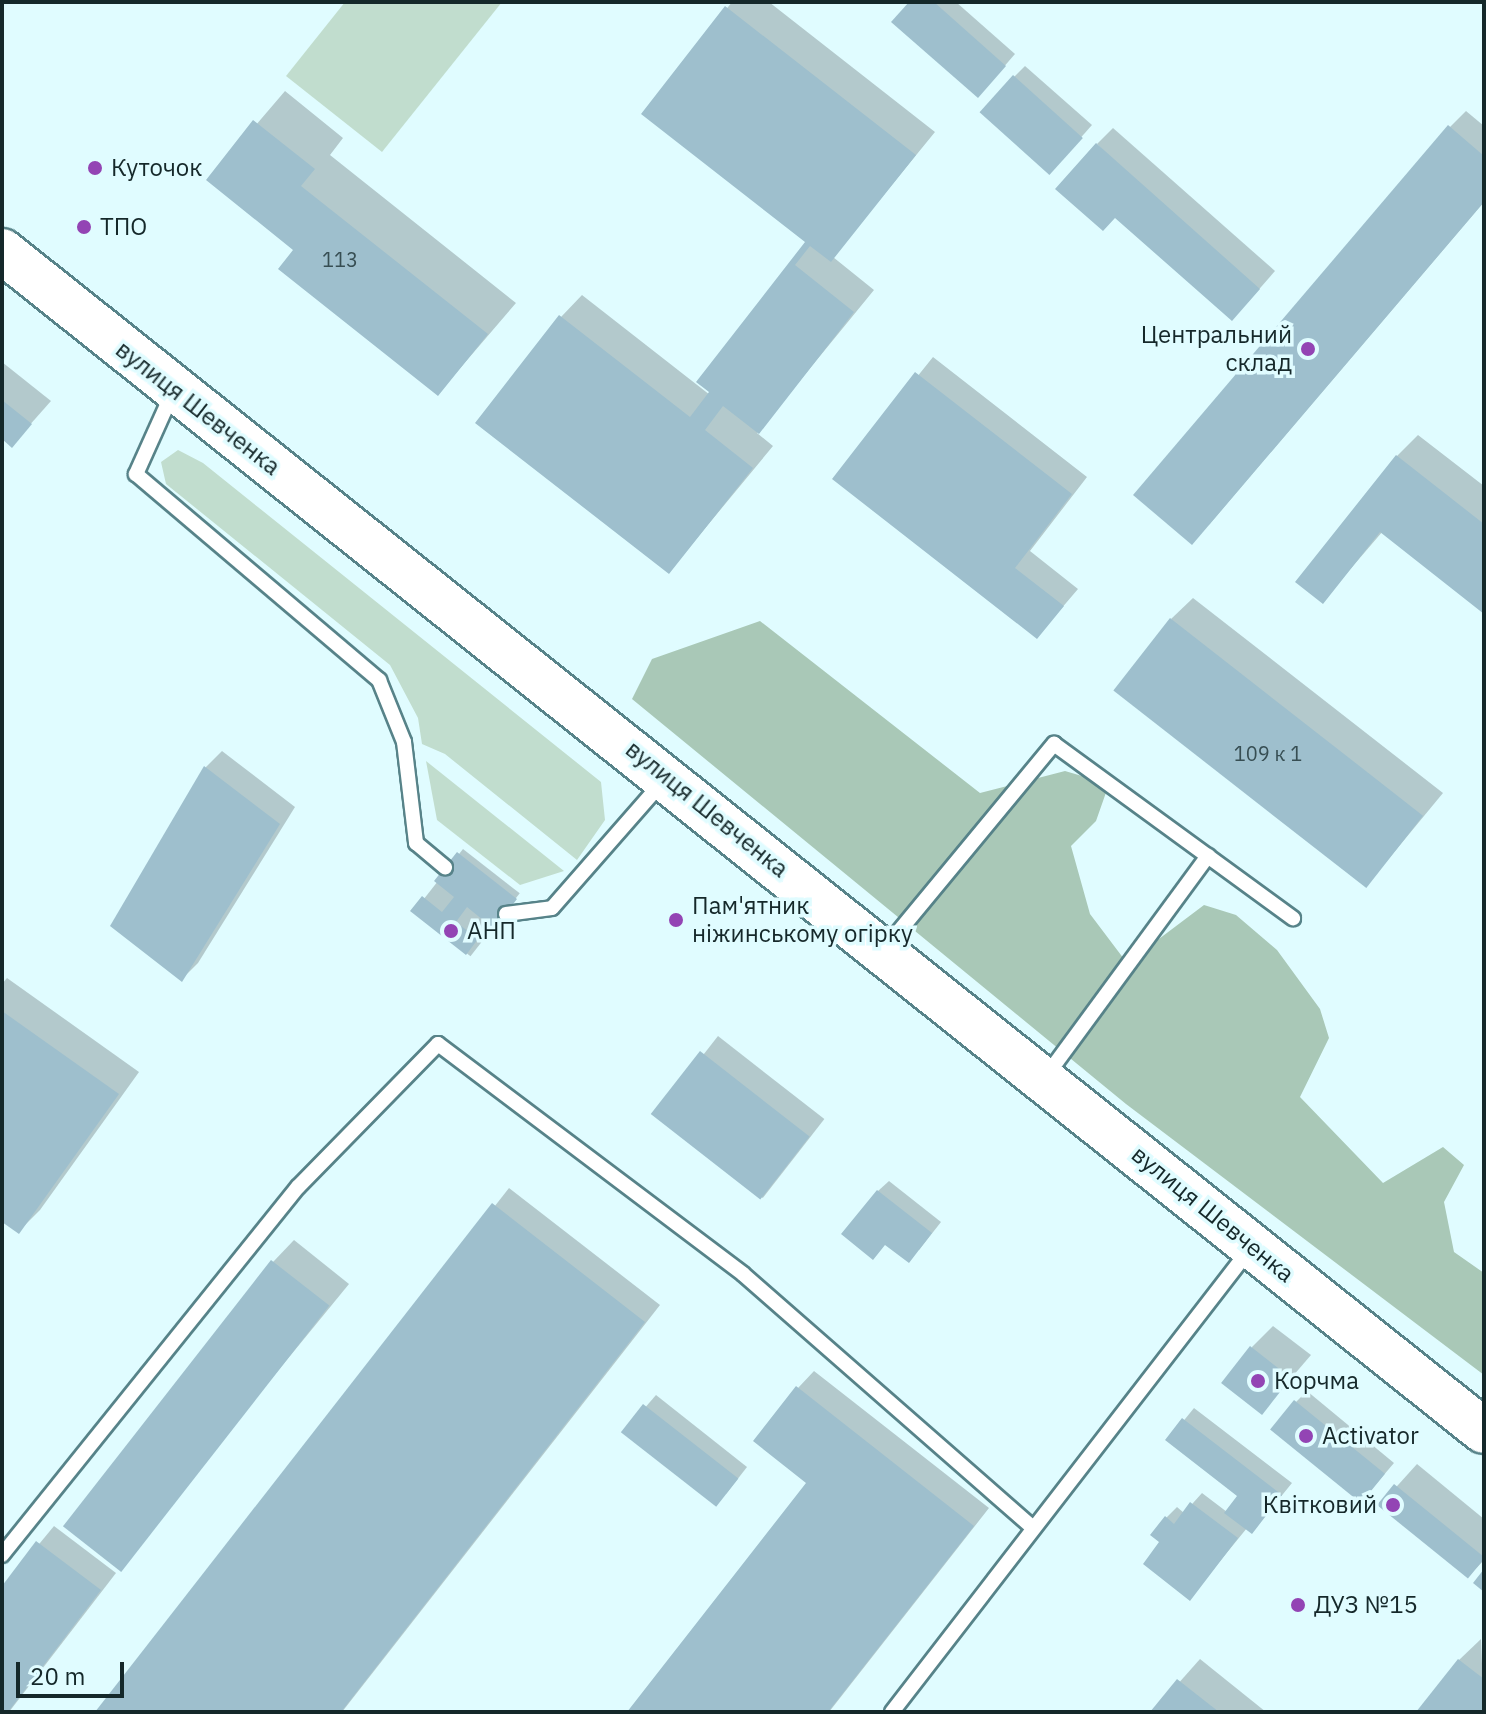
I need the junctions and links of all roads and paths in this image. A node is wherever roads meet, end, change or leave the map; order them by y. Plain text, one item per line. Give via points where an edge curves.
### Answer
1 (2, 251) edge
2 (174, 390) junction
3 (667, 777) junction
4 (1208, 856) junction
5 (445, 867) dead end
6 (506, 914) dead end
7 (1293, 918) dead end
8 (883, 950) junction
9 (1045, 1079) junction
10 (1252, 1246) junction
11 (1484, 1431) edge
12 (1033, 1528) junction
13 (2, 1555) edge
14 (892, 1712) edge

1 - 2 main road, вулиця Шевченка
2 - 3 main road, вулиця Шевченка
2 - 5 lane via 136,474 379,680 390,695 404,742 416,843
3 - 6 lane via 552,908
3 - 8 main road, вулиця Шевченка
4 - 7 lane
4 - 8 lane via 1054,744
4 - 9 lane
8 - 9 main road, вулиця Шевченка
9 - 10 main road, вулиця Шевченка
10 - 11 main road, вулиця Шевченка
10 - 12 lane via 1070,1487
12 - 13 lane via 743,1274 438,1044 298,1187
12 - 14 lane

